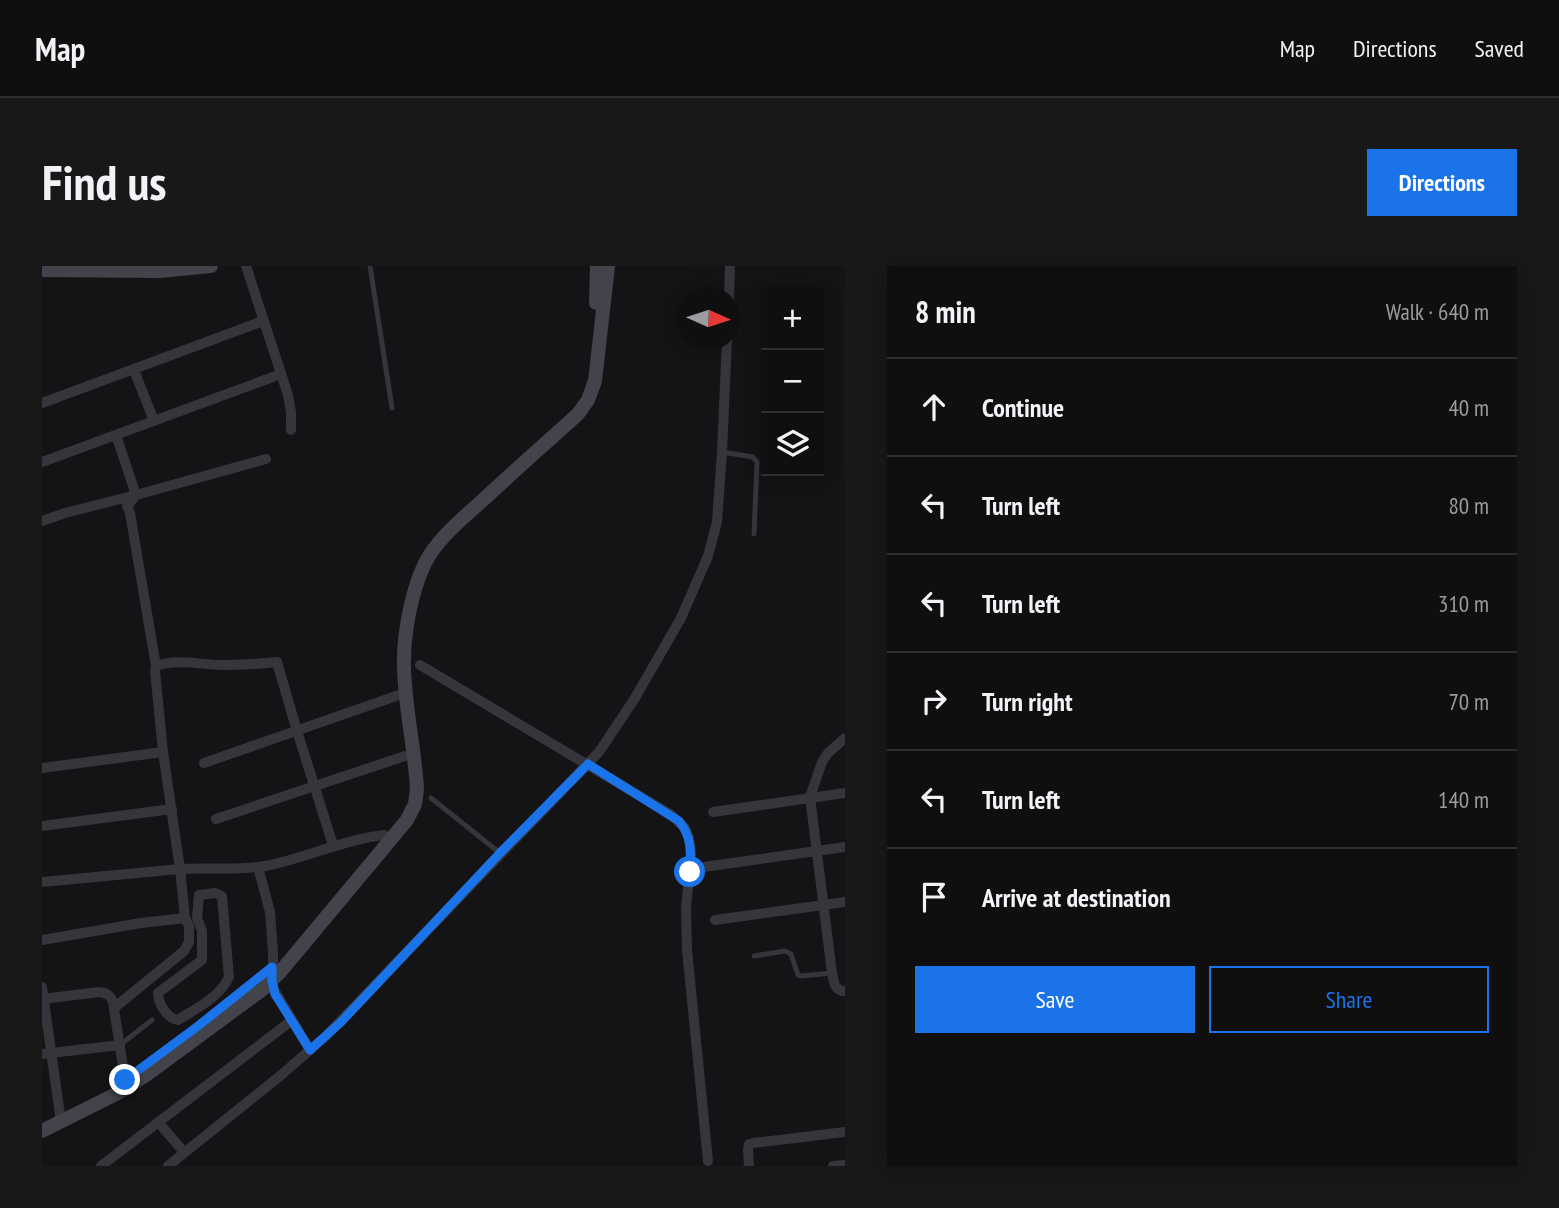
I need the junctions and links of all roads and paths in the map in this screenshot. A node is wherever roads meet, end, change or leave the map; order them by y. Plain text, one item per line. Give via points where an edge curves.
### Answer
1 (211, 266) edge
2 (246, 266) edge
3 (370, 266) edge
4 (597, 266) edge
5 (608, 266) edge
6 (730, 266) edge
7 (42, 270) edge
8 (729, 287) edge
9 (263, 321) junction
10 (727, 350) edge
11 (134, 370) junction
12 (281, 374) junction
13 (42, 403) edge
14 (392, 408) dead end
15 (154, 421) junction
16 (291, 430) dead end
17 (116, 435) junction
18 (722, 452) junction
19 (266, 459) dead end
20 (42, 462) edge
21 (136, 495) junction
22 (42, 521) edge
23 (754, 534) dead end
24 (406, 619) junction
25 (420, 665) dead end
26 (156, 666) junction
27 (399, 695) junction
28 (297, 731) junction
29 (845, 738) edge
30 (163, 752) junction
31 (405, 756) junction
32 (204, 763) dead end
33 (588, 764) junction
34 (42, 768) edge
35 (314, 785) junction
36 (845, 793) edge
37 (810, 797) junction
38 (431, 798) dead end
39 (172, 809) junction
40 (713, 812) dead end
41 (216, 819) dead end
42 (42, 826) edge
43 (384, 835) junction
44 (333, 845) junction
45 (845, 847) edge
46 (816, 851) junction
47 (500, 853) junction
48 (258, 867) junction
49 (704, 867) dead end
50 (180, 869) junction
51 (42, 882) edge
52 (845, 902) edge
53 (824, 904) junction
54 (185, 918) junction
55 (715, 920) dead end
56 (42, 940) edge
57 (754, 956) dead end
58 (845, 959) edge
59 (832, 967) junction
60 (272, 974) junction
61 (42, 986) edge
62 (845, 991) edge
63 (43, 999) edge
64 (114, 1008) junction
65 (208, 1009) junction
66 (152, 1020) dead end
67 (291, 1021) junction
68 (120, 1045) junction
69 (310, 1050) junction
70 (46, 1053) edge
71 (125, 1080) junction
72 (60, 1117) junction
73 (42, 1121) edge
74 (158, 1122) junction
75 (42, 1131) edge
76 (845, 1132) edge
77 (184, 1152) junction
78 (708, 1161) dead end
79 (845, 1165) edge
80 (101, 1166) edge
81 (168, 1166) edge
82 (750, 1166) edge
83 (833, 1166) edge

1 - 7 street via 160,271
2 - 9 street
3 - 14 lane
4 - 24 street via 595,318 582,394 572,409 432,541 416,568
5 - 24 street via 595,381 588,400 438,545 422,571
6 - 8 street
9 - 11 street
9 - 12 street
10 - 18 street
11 - 13 street
11 - 15 street
12 - 15 street
12 - 16 street
15 - 17 street
17 - 20 street
17 - 21 street
18 - 23 lane via 753,457 757,462
18 - 33 street via 717,522 708,556 681,618 635,698
19 - 21 street
21 - 22 street
21 - 26 street via 127,506
24 - 27 street via 398,657
24 - 60 street via 405,692 417,780 415,804 398,833
25 - 33 street
26 - 28 street via 277,662
26 - 30 street
27 - 28 street
27 - 31 street
28 - 32 street
28 - 35 street
29 - 37 street via 822,762
30 - 34 street
30 - 39 street
31 - 35 street
31 - 43 street via 405,804
33 - 47 street
33 - 78 street via 670,814 690,838 687,950
35 - 41 street
35 - 44 street
36 - 37 street
37 - 40 street
37 - 46 street
38 - 47 lane
39 - 42 street
39 - 50 street
43 - 44 street
43 - 60 street
44 - 48 street
45 - 46 street
46 - 49 street
46 - 53 street
47 - 69 street
48 - 50 street
48 - 60 street via 270,912
50 - 51 street
50 - 54 street
52 - 53 street
53 - 55 street
53 - 59 street
54 - 56 street
54 - 64 street via 189,942 184,951
57 - 59 lane via 789,952 801,976
58 - 59 street
59 - 62 street via 836,987
60 - 65 street
60 - 67 street via 275,994
60 - 72 street via 146,1075 116,1094
61 - 63 street
63 - 64 street via 106,992
63 - 70 street
64 - 68 street
65 - 65 street via 229,977 222,896 215,893 200,895 197,918 202,960 158,993 174,1020
65 - 71 street
66 - 68 lane
67 - 69 street
67 - 74 street
68 - 70 street
68 - 71 street
69 - 77 street
70 - 72 street
71 - 72 street
72 - 73 street
72 - 75 street
74 - 77 street
74 - 80 street
76 - 82 street via 750,1144
77 - 81 street
79 - 83 street

